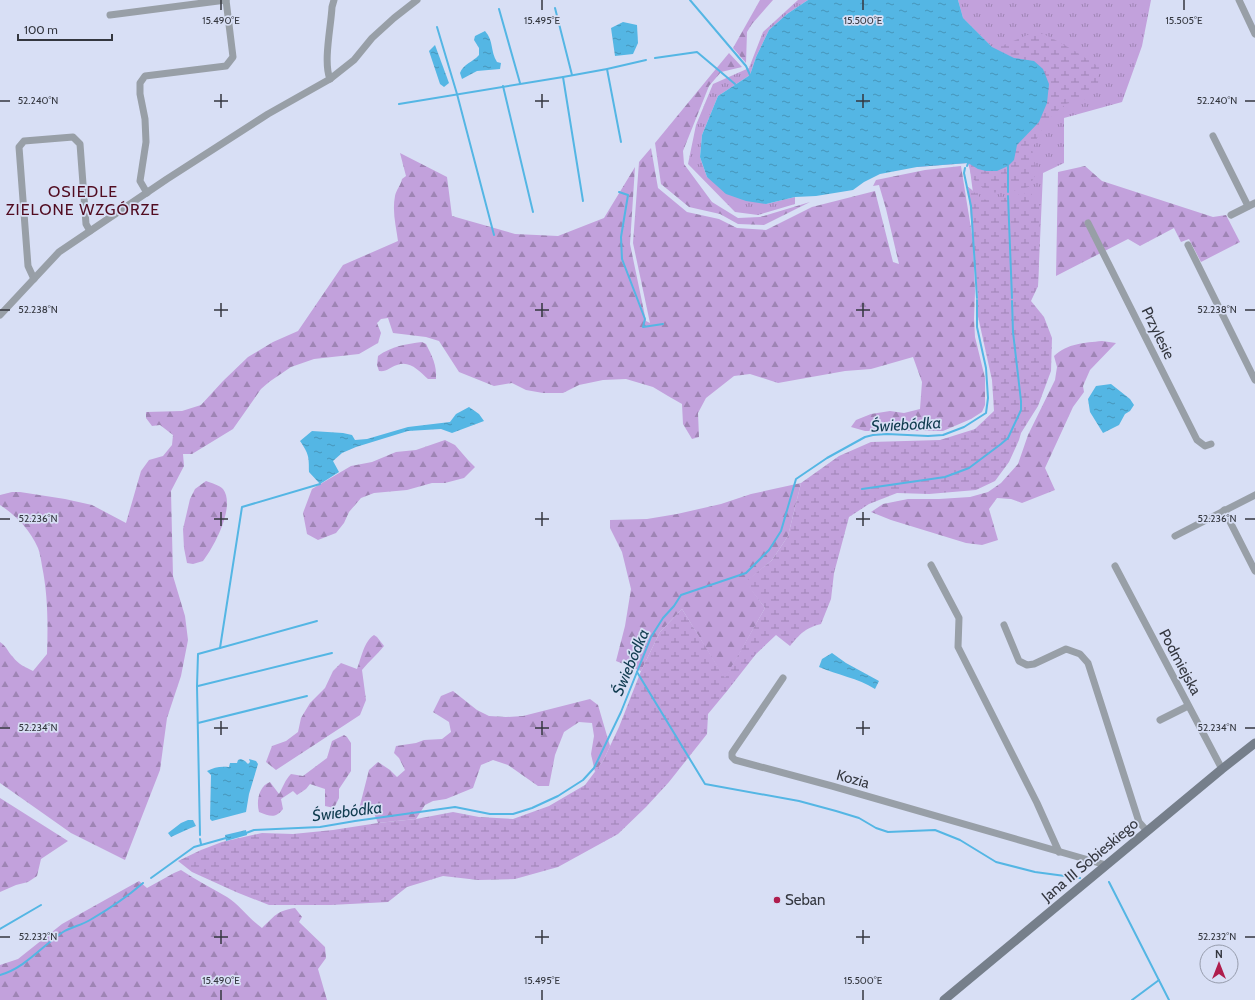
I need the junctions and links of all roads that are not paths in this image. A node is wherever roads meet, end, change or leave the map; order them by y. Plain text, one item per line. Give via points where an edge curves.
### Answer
1 (226, 0) edge
2 (334, 0) edge
3 (417, 0) edge
4 (1239, 0) edge
5 (110, 15) dead end
6 (1255, 34) edge
7 (330, 79) junction
8 (1213, 136) dead end
9 (147, 193) junction
10 (1252, 204) edge
11 (1231, 215) dead end
12 (1088, 223) dead end
13 (90, 231) junction
14 (1188, 245) dead end
15 (34, 279) junction
16 (0, 315) edge
17 (1255, 380) edge
18 (1211, 444) dead end
19 (1255, 495) edge
20 (1224, 510) junction
21 (1175, 536) dead end
22 (931, 565) dead end
23 (1115, 566) dead end
24 (1255, 571) edge
25 (1004, 625) dead end
26 (783, 678) dead end
27 (1188, 706) junction
28 (1160, 720) dead end
29 (1254, 745) edge
30 (1222, 769) junction
31 (1147, 831) junction
32 (1059, 852) junction
33 (1106, 865) junction
34 (944, 1000) edge

1 - 5 street
1 - 9 street via 233,57 226,66 145,76 140,83 146,131 140,181
2 - 7 street via 327,62
3 - 7 street via 397,15 372,38 354,60
4 - 6 street
7 - 9 street via 268,114
8 - 10 street
9 - 13 street
10 - 11 street
12 - 18 street, Przylesie via 1197,440 1205,446
13 - 15 street via 59,252
13 - 15 street via 86,224 80,144 73,137 24,141 19,147 28,266
14 - 17 street
15 - 16 street
19 - 20 street
20 - 21 street
20 - 24 street
22 - 32 street via 959,618 958,647
23 - 27 street, Podmiejska
25 - 31 street via 1018,661 1027,665 1034,664 1066,649 1080,654 1088,663 1139,822
26 - 32 street, Kozia via 732,753 735,760
27 - 28 street
27 - 30 street, Podmiejska
29 - 30 street, Jana III Sobieskiego
30 - 31 street, Jana III Sobieskiego
31 - 33 street, Jana III Sobieskiego
32 - 33 street, Kozia
33 - 34 street, Jana III Sobieskiego

